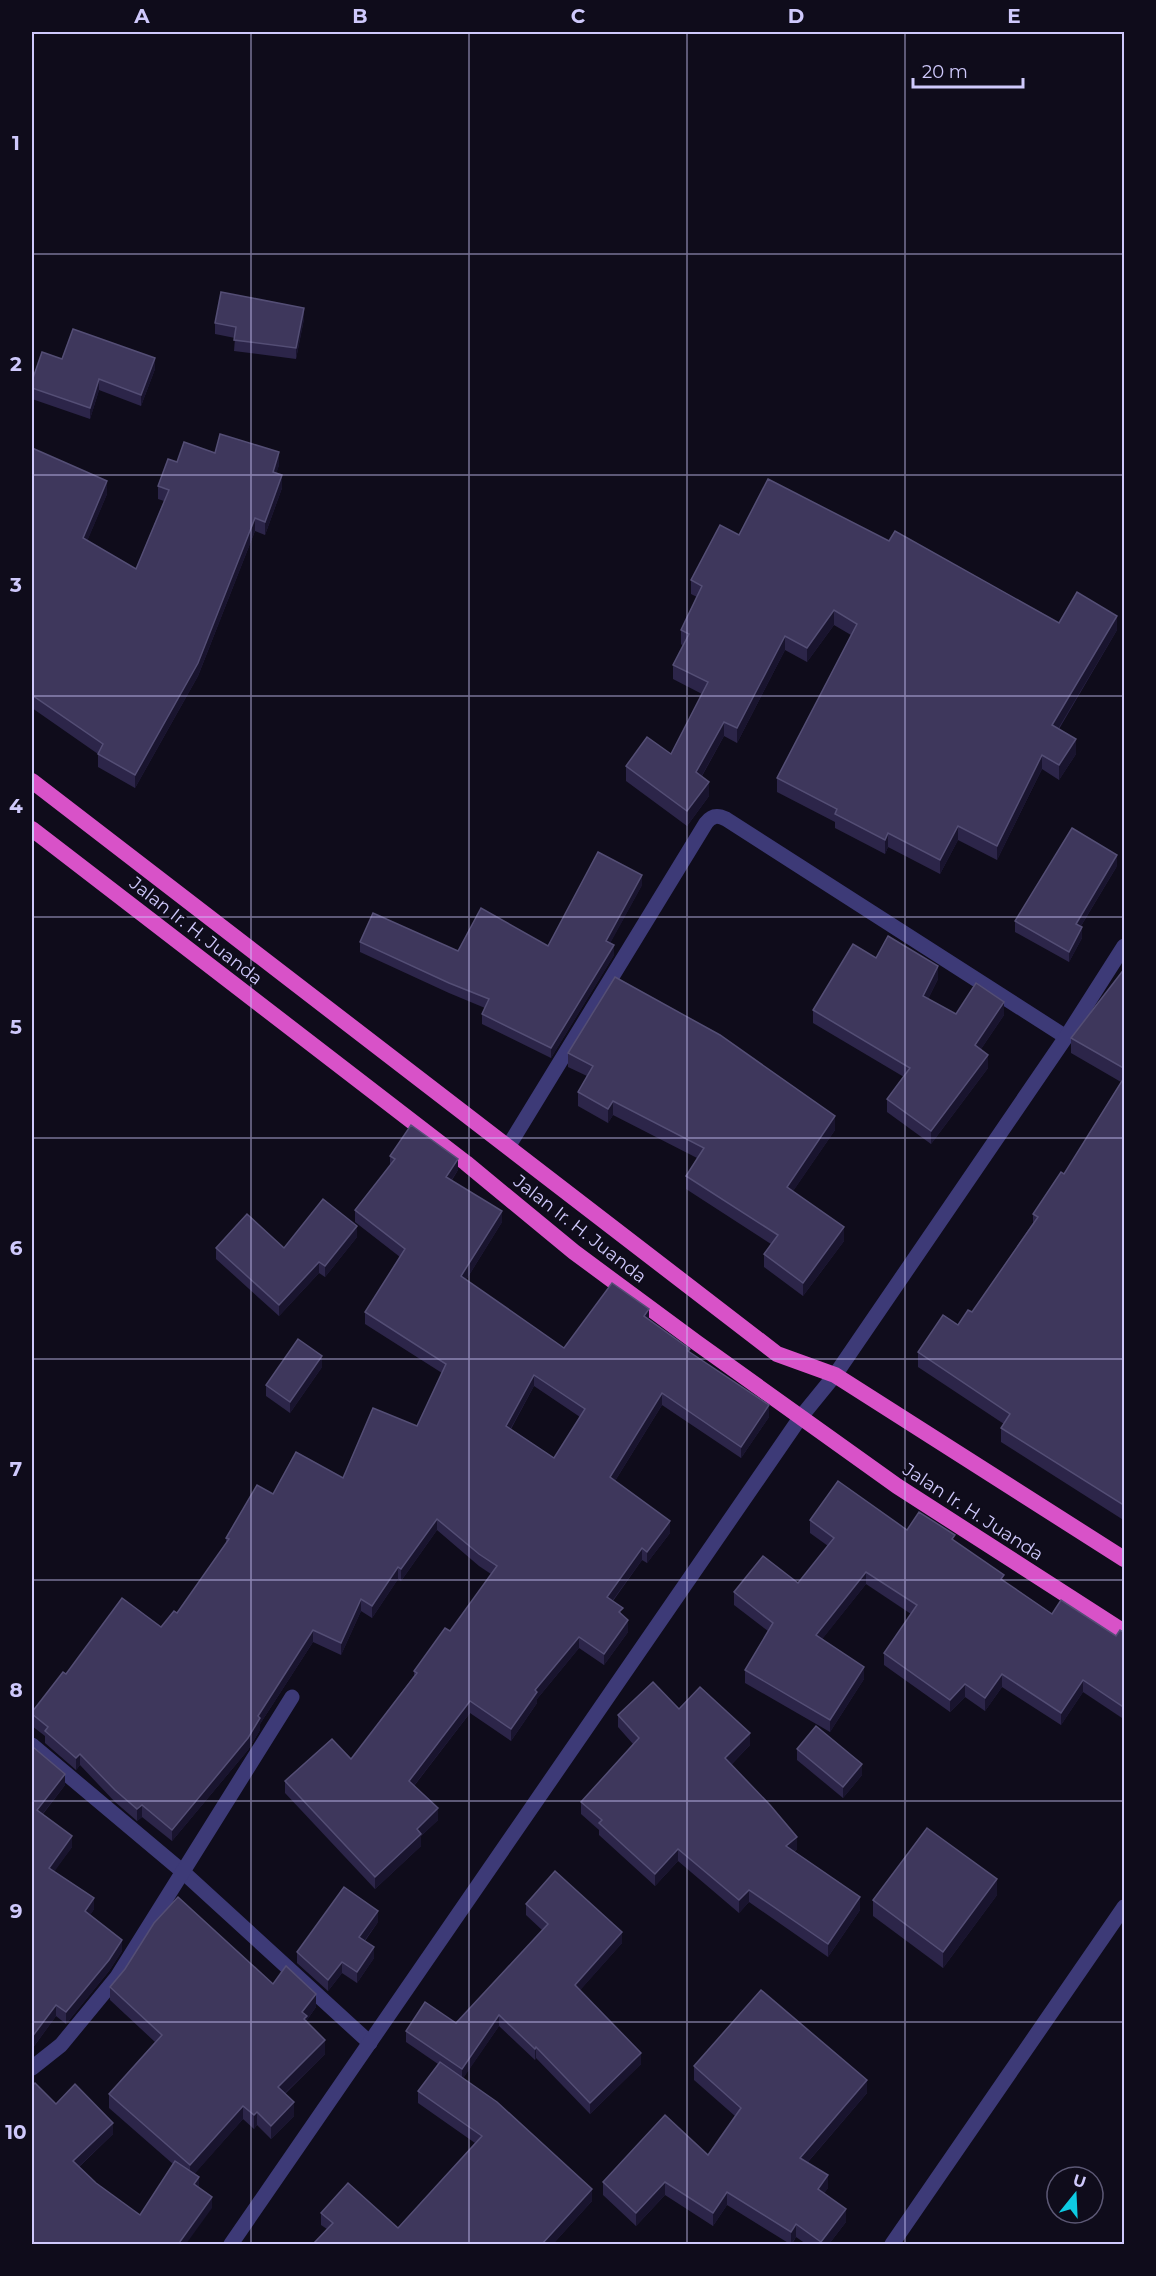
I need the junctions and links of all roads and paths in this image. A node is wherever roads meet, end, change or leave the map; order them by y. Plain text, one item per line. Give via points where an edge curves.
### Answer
1 (32, 781) edge
2 (32, 828) edge
3 (1125, 946) edge
4 (1066, 1037) junction
5 (508, 1147) junction
6 (835, 1376) junction
7 (800, 1418) junction
8 (1125, 1559) edge
9 (1125, 1632) edge
10 (292, 1697) dead end
11 (32, 1745) edge
12 (182, 1871) junction
13 (1125, 1907) edge
14 (370, 2043) junction
15 (32, 2068) edge
16 (231, 2244) edge
17 (892, 2244) edge

1 - 5 highway, Jalan Ir. H. Juanda
2 - 7 highway, Jalan Ir. H. Juanda via 466,1163 574,1252
3 - 4 street
4 - 5 street via 726,819 713,817
4 - 6 street
5 - 6 highway, Jalan Ir. H. Juanda via 777,1354
6 - 7 street
6 - 8 highway, Jalan Ir. H. Juanda
7 - 9 highway, Jalan Ir. H. Juanda via 906,1493
7 - 14 street
10 - 12 street
11 - 12 street
12 - 14 street
12 - 15 street via 117,1977 60,2044
13 - 17 street
14 - 16 street

